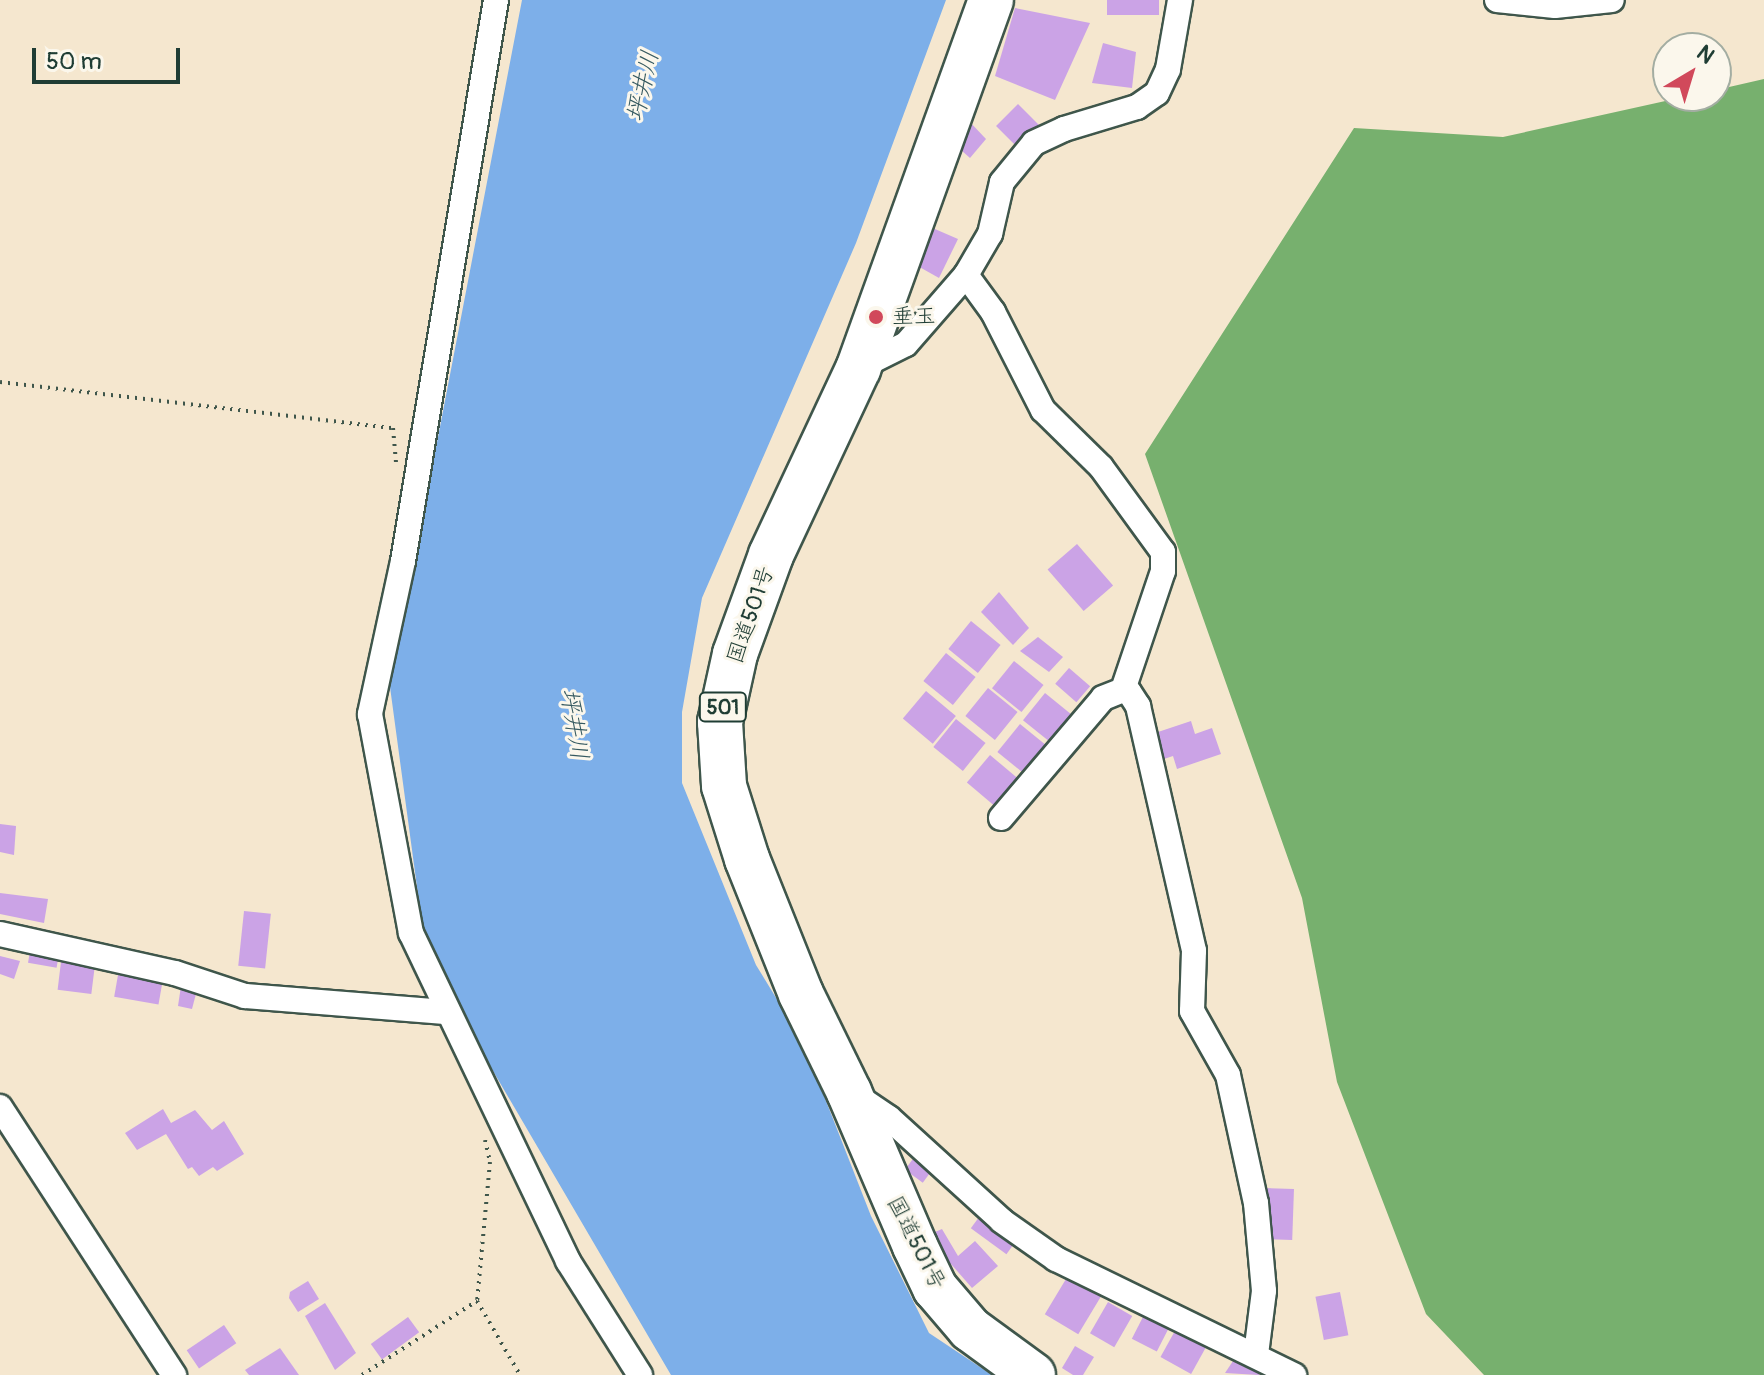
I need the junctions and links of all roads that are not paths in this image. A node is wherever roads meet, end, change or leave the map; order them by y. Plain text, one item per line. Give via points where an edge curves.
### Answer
1 (496, 0) edge
2 (991, 0) edge
3 (1180, 0) edge
4 (1497, 0) edge
5 (1612, 0) edge
6 (966, 275) junction
7 (858, 369) junction
8 (1123, 690) junction
9 (1001, 818) dead end
10 (0, 934) edge
11 (445, 1012) junction
12 (849, 1092) junction
13 (0, 1107) edge
14 (1256, 1354) junction
15 (174, 1375) edge
16 (640, 1375) edge
17 (1033, 1375) edge
18 (1294, 1375) edge

1 - 11 street via 403,561 370,714 411,933
2 - 7 highway, 国道501号 / 501
3 - 6 street via 1168,69 1157,93 1137,107 1034,143 1002,182 990,234
4 - 5 street via 1555,6
6 - 7 street via 906,344
6 - 8 street via 993,312 1043,410 1101,467 1163,552 1163,571
7 - 12 highway, 国道501号 / 501 via 771,555 735,654 720,722 724,786 747,859 801,994
8 - 9 street via 1103,698
8 - 14 street via 1138,706 1194,951 1192,1011 1228,1075 1256,1203 1264,1291
10 - 11 street via 161,969 245,996
11 - 16 street via 568,1261
12 - 14 street via 889,1118 1002,1221 1056,1259
12 - 17 highway, 国道501号 / 501 via 935,1288 970,1329
13 - 15 street
14 - 18 street

